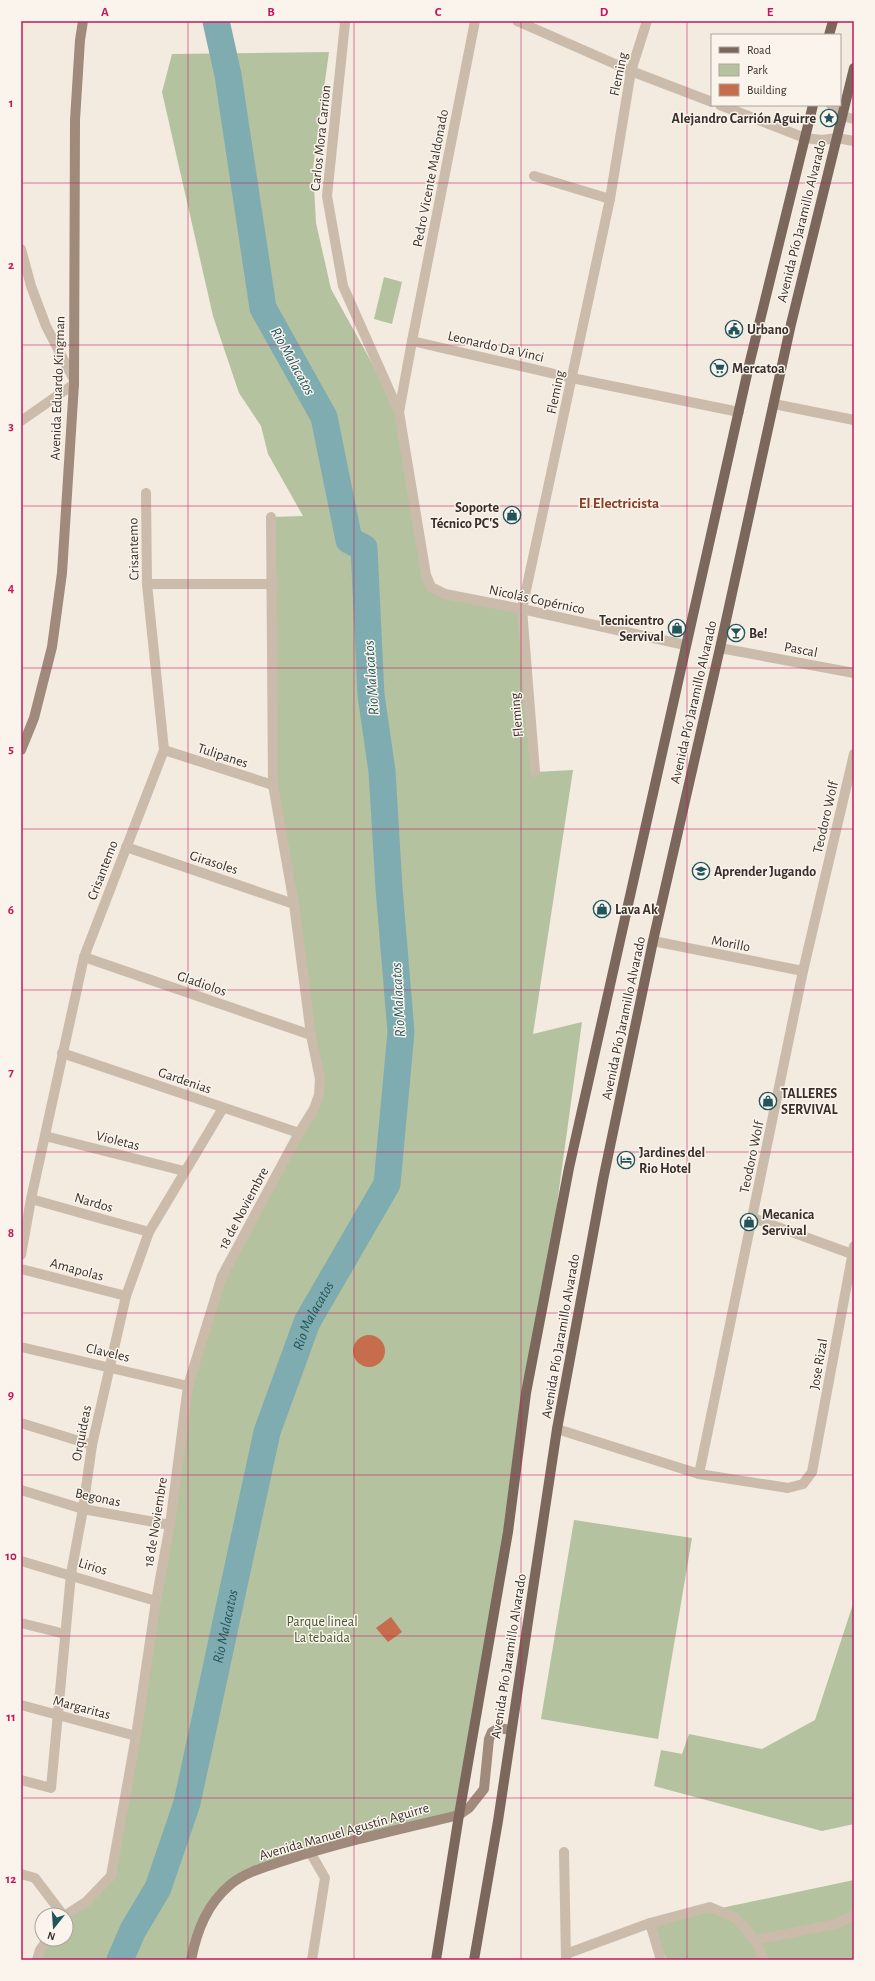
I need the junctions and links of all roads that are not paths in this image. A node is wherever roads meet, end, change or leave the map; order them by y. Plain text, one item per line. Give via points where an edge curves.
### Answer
1 (83, 21) edge
2 (344, 21) edge
3 (475, 21) edge
4 (647, 21) edge
5 (832, 21) edge
6 (522, 22) edge
7 (829, 34) edge
8 (854, 68) edge
9 (631, 71) junction
10 (711, 102) edge
11 (723, 106) edge
12 (814, 106) edge
13 (832, 106) edge
14 (842, 116) junction
15 (854, 119) edge
16 (805, 138) junction
17 (836, 138) junction
18 (854, 141) edge
19 (534, 176) dead end
20 (610, 199) junction
21 (21, 249) edge
22 (412, 340) junction
23 (572, 378) junction
24 (73, 381) junction
25 (774, 404) junction
26 (399, 412) junction
27 (739, 412) junction
28 (854, 420) edge
29 (21, 421) edge
30 (146, 493) dead end
31 (271, 517) dead end
32 (147, 584) junction
33 (273, 584) junction
34 (522, 609) junction
35 (685, 645) junction
36 (720, 648) junction
37 (854, 674) edge
38 (21, 750) edge
39 (164, 750) junction
40 (854, 754) edge
41 (535, 772) dead end
42 (273, 785) junction
43 (126, 847) junction
44 (294, 904) junction
45 (653, 941) junction
46 (84, 958) junction
47 (803, 971) junction
48 (311, 1035) junction
49 (62, 1053) junction
50 (223, 1108) junction
51 (299, 1132) junction
52 (45, 1136) junction
53 (184, 1171) junction
54 (31, 1199) junction
55 (753, 1218) junction
56 (148, 1232) junction
57 (853, 1250) edge
58 (21, 1255) edge
59 (21, 1269) edge
60 (126, 1296) junction
61 (21, 1347) edge
62 (109, 1367) junction
63 (188, 1386) junction
64 (21, 1423) edge
65 (557, 1429) junction
66 (92, 1445) junction
67 (699, 1474) junction
68 (21, 1490) edge
69 (83, 1509) junction
70 (170, 1525) junction
71 (21, 1561) edge
72 (71, 1574) junction
73 (156, 1600) junction
74 (21, 1624) edge
75 (65, 1634) junction
76 (21, 1705) edge
77 (58, 1716) junction
78 (512, 1730) junction
79 (136, 1736) junction
80 (21, 1780) edge
81 (459, 1814) junction
82 (310, 1852) junction
83 (564, 1852) dead end
84 (21, 1874) edge
85 (57, 1907) edge
86 (74, 1910) edge
87 (854, 1915) edge
88 (650, 1923) junction
89 (755, 1940) junction
90 (42, 1947) edge
91 (566, 1957) edge
92 (37, 1960) edge
93 (191, 1960) edge
94 (312, 1960) edge
95 (436, 1960) edge
96 (474, 1960) edge
97 (661, 1960) edge
98 (764, 1960) edge

1 - 24 main road, Avenida Eduardo Kingman via 75,120
2 - 26 street, Carlos Mora Carrion via 327,196 343,286
3 - 22 street, Pedro Vicente Maldonado
4 - 9 street, Fleming
5 - 7 main road
6 - 9 street
8 - 14 main road, Avenida Pío Jaramillo Alvarado
9 - 10 street
9 - 20 street, Fleming
11 - 16 street
12 - 16 main road, Avenida Pío Jaramillo Alvarado
13 - 14 street
14 - 15 street
14 - 17 main road, Avenida Pío Jaramillo Alvarado
16 - 17 street
16 - 27 main road, Avenida Pío Jaramillo Alvarado
17 - 18 street
17 - 25 main road, Avenida Pío Jaramillo Alvarado via 790,324
19 - 20 street
20 - 23 street, Fleming
21 - 24 street via 46,326
22 - 23 street, Leonardo Da Vinci
22 - 26 street
23 - 27 street, Leonardo Da Vinci
23 - 34 street, Fleming
24 - 29 street
24 - 38 main road, Avenida Eduardo Kingman via 62,573 53,640 34,718
25 - 28 street
25 - 36 main road, Avenida Pío Jaramillo Alvarado
26 - 34 street, Nicolás Copérnico via 426,575 431,587 445,594
27 - 35 main road, Avenida Pío Jaramillo Alvarado
30 - 32 street, Crisantemo
31 - 33 street, 18 de Noviembre
32 - 33 street
32 - 39 street, Crisantemo
33 - 42 street, 18 de Noviembre
34 - 35 street, Nicolás Copérnico
34 - 41 street, Fleming
35 - 81 main road, Avenida Pío Jaramillo Alvarado via 569,1168 526,1393 508,1532
36 - 37 street, Pascal
36 - 45 main road, Avenida Pío Jaramillo Alvarado
39 - 42 street, Tulipanes
39 - 43 street, Crisantemo
40 - 47 street, Teodoro Wolf
42 - 44 street, 18 de Noviembre
43 - 44 street, Girasoles
43 - 46 street, Crisantemo
44 - 48 street, 18 de Noviembre
45 - 47 street, Morillo
45 - 65 main road, Avenida Pío Jaramillo Alvarado via 603,1180
46 - 48 street, Gladiolos
46 - 49 street, Crisantemo
47 - 55 street, Teodoro Wolf
48 - 51 street, 18 de Noviembre via 320,1079 319,1095 314,1109
49 - 50 street, Gardenias
49 - 52 street, Crisantemo
50 - 51 street, Gardenias
50 - 53 street, Orquideas
51 - 63 street, 18 de Noviembre via 222,1276
52 - 53 street, Violetas
52 - 54 street, Crisantemo
53 - 56 street, Orquideas
54 - 56 street, Nardos
54 - 58 street, Crisantemo
55 - 57 street
55 - 67 street, Teodoro Wolf
56 - 60 street, Orquideas
57 - 67 street, Jose Rizal via 812,1472 803,1484 788,1488
59 - 60 street, Amapolas
60 - 62 street, Orquideas
61 - 62 street, Claveles
62 - 63 street, Claveles
62 - 66 street, Orquideas
63 - 70 street, 18 de Noviembre
64 - 66 street
65 - 67 street
65 - 78 main road, Avenida Pío Jaramillo Alvarado
66 - 69 street, Orquideas
68 - 69 street, Begonas
69 - 70 street, Begonas
69 - 72 street, Orquideas
70 - 73 street, 18 de Noviembre
71 - 72 street, Lirios
72 - 73 street, Lirios
72 - 75 street, Orquideas
73 - 79 street, 18 de Noviembre
74 - 75 street
75 - 77 street, Orquideas
76 - 77 street, Margaritas
77 - 79 street, Margaritas
77 - 80 street, Orquideas via 51,1788
78 - 81 main road via 499,1728 492,1732 484,1789 468,1808
78 - 96 main road, Avenida Pío Jaramillo Alvarado
79 - 86 street, 18 de Noviembre via 111,1876 86,1902
81 - 82 main road, Avenida Manuel Agustín Aguirre
81 - 95 main road, Avenida Pío Jaramillo Alvarado
82 - 93 main road, Avenida Manuel Agustín Aguirre via 248,1873 231,1884 216,1898 204,1917
82 - 94 street via 325,1878
83 - 91 street
84 - 85 street via 35,1878
87 - 89 street via 836,1924
88 - 89 street via 710,1907 736,1918
88 - 91 street
88 - 97 street
89 - 98 street
90 - 92 street

